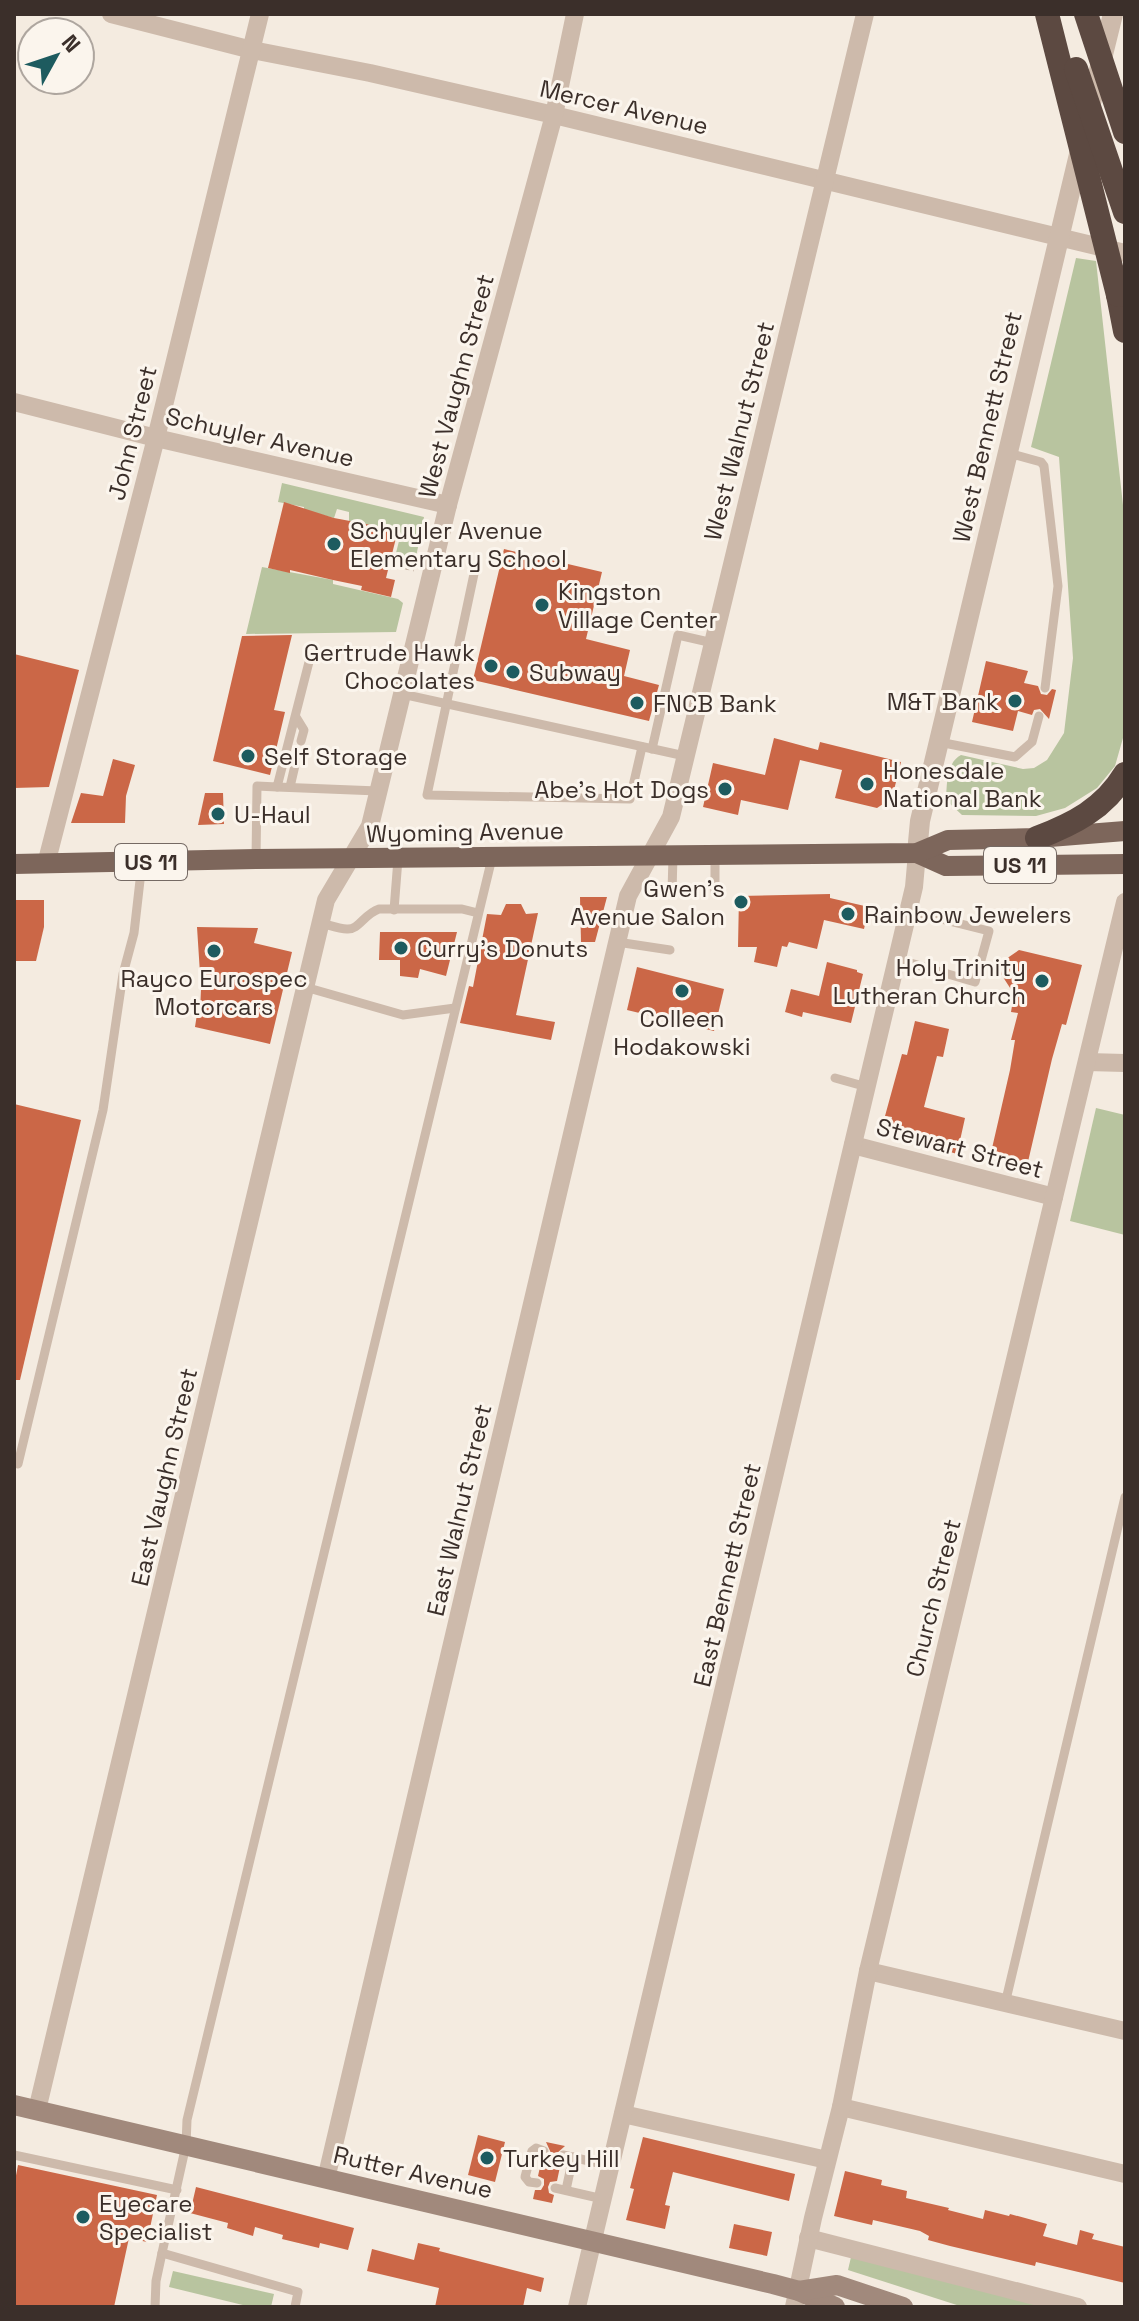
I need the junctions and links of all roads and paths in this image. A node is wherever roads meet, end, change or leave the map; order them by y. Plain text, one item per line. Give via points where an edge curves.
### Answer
1 (111, 14) edge
2 (260, 14) edge
3 (575, 14) edge
4 (865, 14) edge
5 (1047, 14) edge
6 (1057, 14) edge
7 (1089, 14) edge
8 (1113, 14) edge
9 (252, 50) junction
10 (1125, 102) edge
11 (554, 115) junction
12 (1125, 132) edge
13 (825, 180) junction
14 (1125, 212) edge
15 (1059, 237) junction
16 (1125, 253) edge
17 (1125, 331) edge
18 (14, 402) edge
19 (156, 438) junction
20 (1008, 453) junction
21 (448, 505) junction
22 (398, 566) dead end
23 (415, 571) dead end
24 (474, 574) dead end
25 (713, 643) junction
26 (309, 662) dead end
27 (1045, 688) dead end
28 (402, 694) junction
29 (447, 704) junction
30 (1039, 716) dead end
31 (296, 717) junction
32 (301, 741) dead end
33 (939, 742) junction
34 (647, 748) junction
35 (685, 756) junction
36 (296, 761) dead end
37 (1125, 774) edge
38 (277, 787) junction
39 (290, 787) junction
40 (378, 791) junction
41 (1125, 831) edge
42 (1037, 838) junction
43 (917, 853) junction
44 (649, 856) junction
45 (673, 856) junction
46 (715, 856) junction
47 (492, 858) junction
48 (256, 859) junction
49 (398, 859) junction
50 (349, 860) junction
51 (142, 863) junction
52 (14, 864) edge
53 (46, 864) junction
54 (1125, 864) edge
55 (672, 892) dead end
56 (715, 892) dead end
57 (1125, 902) edge
58 (394, 910) junction
59 (909, 911) junction
60 (478, 913) junction
61 (321, 923) junction
62 (617, 942) junction
63 (670, 950) dead end
64 (897, 959) junction
65 (305, 987) junction
66 (455, 1008) junction
67 (1087, 1062) junction
68 (1125, 1063) edge
69 (835, 1078) dead end
70 (867, 1087) junction
71 (853, 1145) junction
72 (1054, 1197) junction
73 (18, 1464) dead end
74 (1125, 1497) edge
75 (868, 1971) junction
76 (1005, 2004) junction
77 (1125, 2031) edge
78 (14, 2105) edge
79 (841, 2107) junction
80 (37, 2110) junction
81 (623, 2114) junction
82 (186, 2145) junction
83 (544, 2151) dead end
84 (14, 2155) edge
85 (827, 2160) junction
86 (611, 2166) junction
87 (1125, 2174) edge
88 (326, 2179) junction
89 (537, 2183) dead end
90 (177, 2190) junction
91 (603, 2199) junction
92 (808, 2238) junction
93 (593, 2240) junction
94 (162, 2253) junction
95 (797, 2299) edge
96 (155, 2307) edge
97 (295, 2307) edge
98 (577, 2307) edge
99 (835, 2307) edge
100 (903, 2307) edge
101 (1078, 2307) edge

1 - 9 street, Mercer Avenue
2 - 9 street, John Street
3 - 11 street, West Vaughn Street
4 - 13 street, West Walnut Street
5 - 17 highway, bridge
6 - 14 highway, bridge
7 - 10 highway
7 - 12 highway, bridge
8 - 15 street, West Bennett Street
9 - 11 street, Mercer Avenue
9 - 19 street, John Street
11 - 13 street, Mercer Avenue
11 - 21 street, West Vaughn Street
13 - 15 street, Mercer Avenue
13 - 25 street, West Walnut Street
15 - 16 street, Mercer Avenue
15 - 20 street, West Bennett Street
18 - 19 street, Schuyler Avenue
19 - 21 street, Schuyler Avenue
19 - 53 street, John Street
20 - 27 lane via 1044,466 1058,586
20 - 33 street, West Bennett Street
21 - 28 street, West Vaughn Street
22 - 23 path
24 - 29 lane
25 - 34 lane via 678,635
25 - 35 street, West Walnut Street
26 - 31 lane
28 - 29 lane
28 - 40 street, West Vaughn Street
29 - 34 lane
29 - 34 lane via 427,795 630,799
30 - 33 lane via 1032,742 1015,757
31 - 32 lane via 304,730
31 - 38 lane
33 - 43 street, West Bennett Street
34 - 35 lane
35 - 44 street, West Walnut Street via 669,821
36 - 39 lane
37 - 42 highway via 1091,812
38 - 39 lane
38 - 48 lane via 257,786
39 - 40 lane
40 - 50 street, West Vaughn Street via 370,826
41 - 42 main road, Wyoming Avenue / US 11
42 - 43 main road, Wyoming Avenue / US 11 via 948,840
43 - 46 main road, Wyoming Avenue / US 11
43 - 54 main road, Wyoming Avenue / US 11 via 946,866
43 - 59 street, East Bennett Street
44 - 45 main road, Wyoming Avenue / US 11
44 - 47 main road, Wyoming Avenue / US 11
44 - 62 street, East Walnut Street via 629,891
45 - 46 main road, Wyoming Avenue / US 11
45 - 55 lane
46 - 56 lane
47 - 49 main road, Wyoming Avenue / US 11
47 - 60 lane
48 - 50 main road, Wyoming Avenue / US 11
48 - 51 main road, Wyoming Avenue / US 11
49 - 50 main road, Wyoming Avenue / US 11
49 - 58 lane
50 - 61 street, East Vaughn Street via 328,894
51 - 53 main road, Wyoming Avenue / US 11
51 - 73 lane via 103,1110
52 - 53 main road, Wyoming Avenue / US 11
57 - 67 street, Church Street
58 - 60 lane
58 - 61 lane via 368,913 348,930
59 - 64 street, East Bennett Street
59 - 64 lane via 989,931 975,982
60 - 66 lane
61 - 65 street, East Vaughn Street
62 - 63 lane
62 - 88 street, East Walnut Street
64 - 70 street, East Bennett Street
65 - 66 lane via 403,1015
65 - 80 street, East Vaughn Street
66 - 82 lane via 187,2120
67 - 68 street
67 - 72 street, Church Street
69 - 70 lane
70 - 71 street, East Bennett Street
71 - 72 street, Stewart Street
71 - 81 street, East Bennett Street
72 - 75 street, Church Street
74 - 76 lane
75 - 76 street
75 - 79 street, Church Street
76 - 77 street
78 - 80 main road, Rutter Avenue
79 - 85 street, Church Street
79 - 87 street
80 - 82 main road, Rutter Avenue
81 - 85 street
81 - 86 street, East Bennett Street
82 - 88 main road, Rutter Avenue
82 - 90 lane
83 - 89 lane via 532,2151 525,2177
84 - 90 lane
85 - 92 street, Church Street
86 - 91 street, East Bennett Street
86 - 91 lane via 568,2156 561,2189
88 - 93 main road, Rutter Avenue
90 - 94 lane
91 - 93 street, East Bennett Street
92 - 95 street, Church Street
92 - 101 street
93 - 95 main road, Rutter Avenue
93 - 98 street, East Bennett Street
94 - 96 lane
94 - 97 lane via 298,2292
95 - 99 main road, Rutter Avenue
95 - 100 main road, Rutter Avenue via 837,2285

